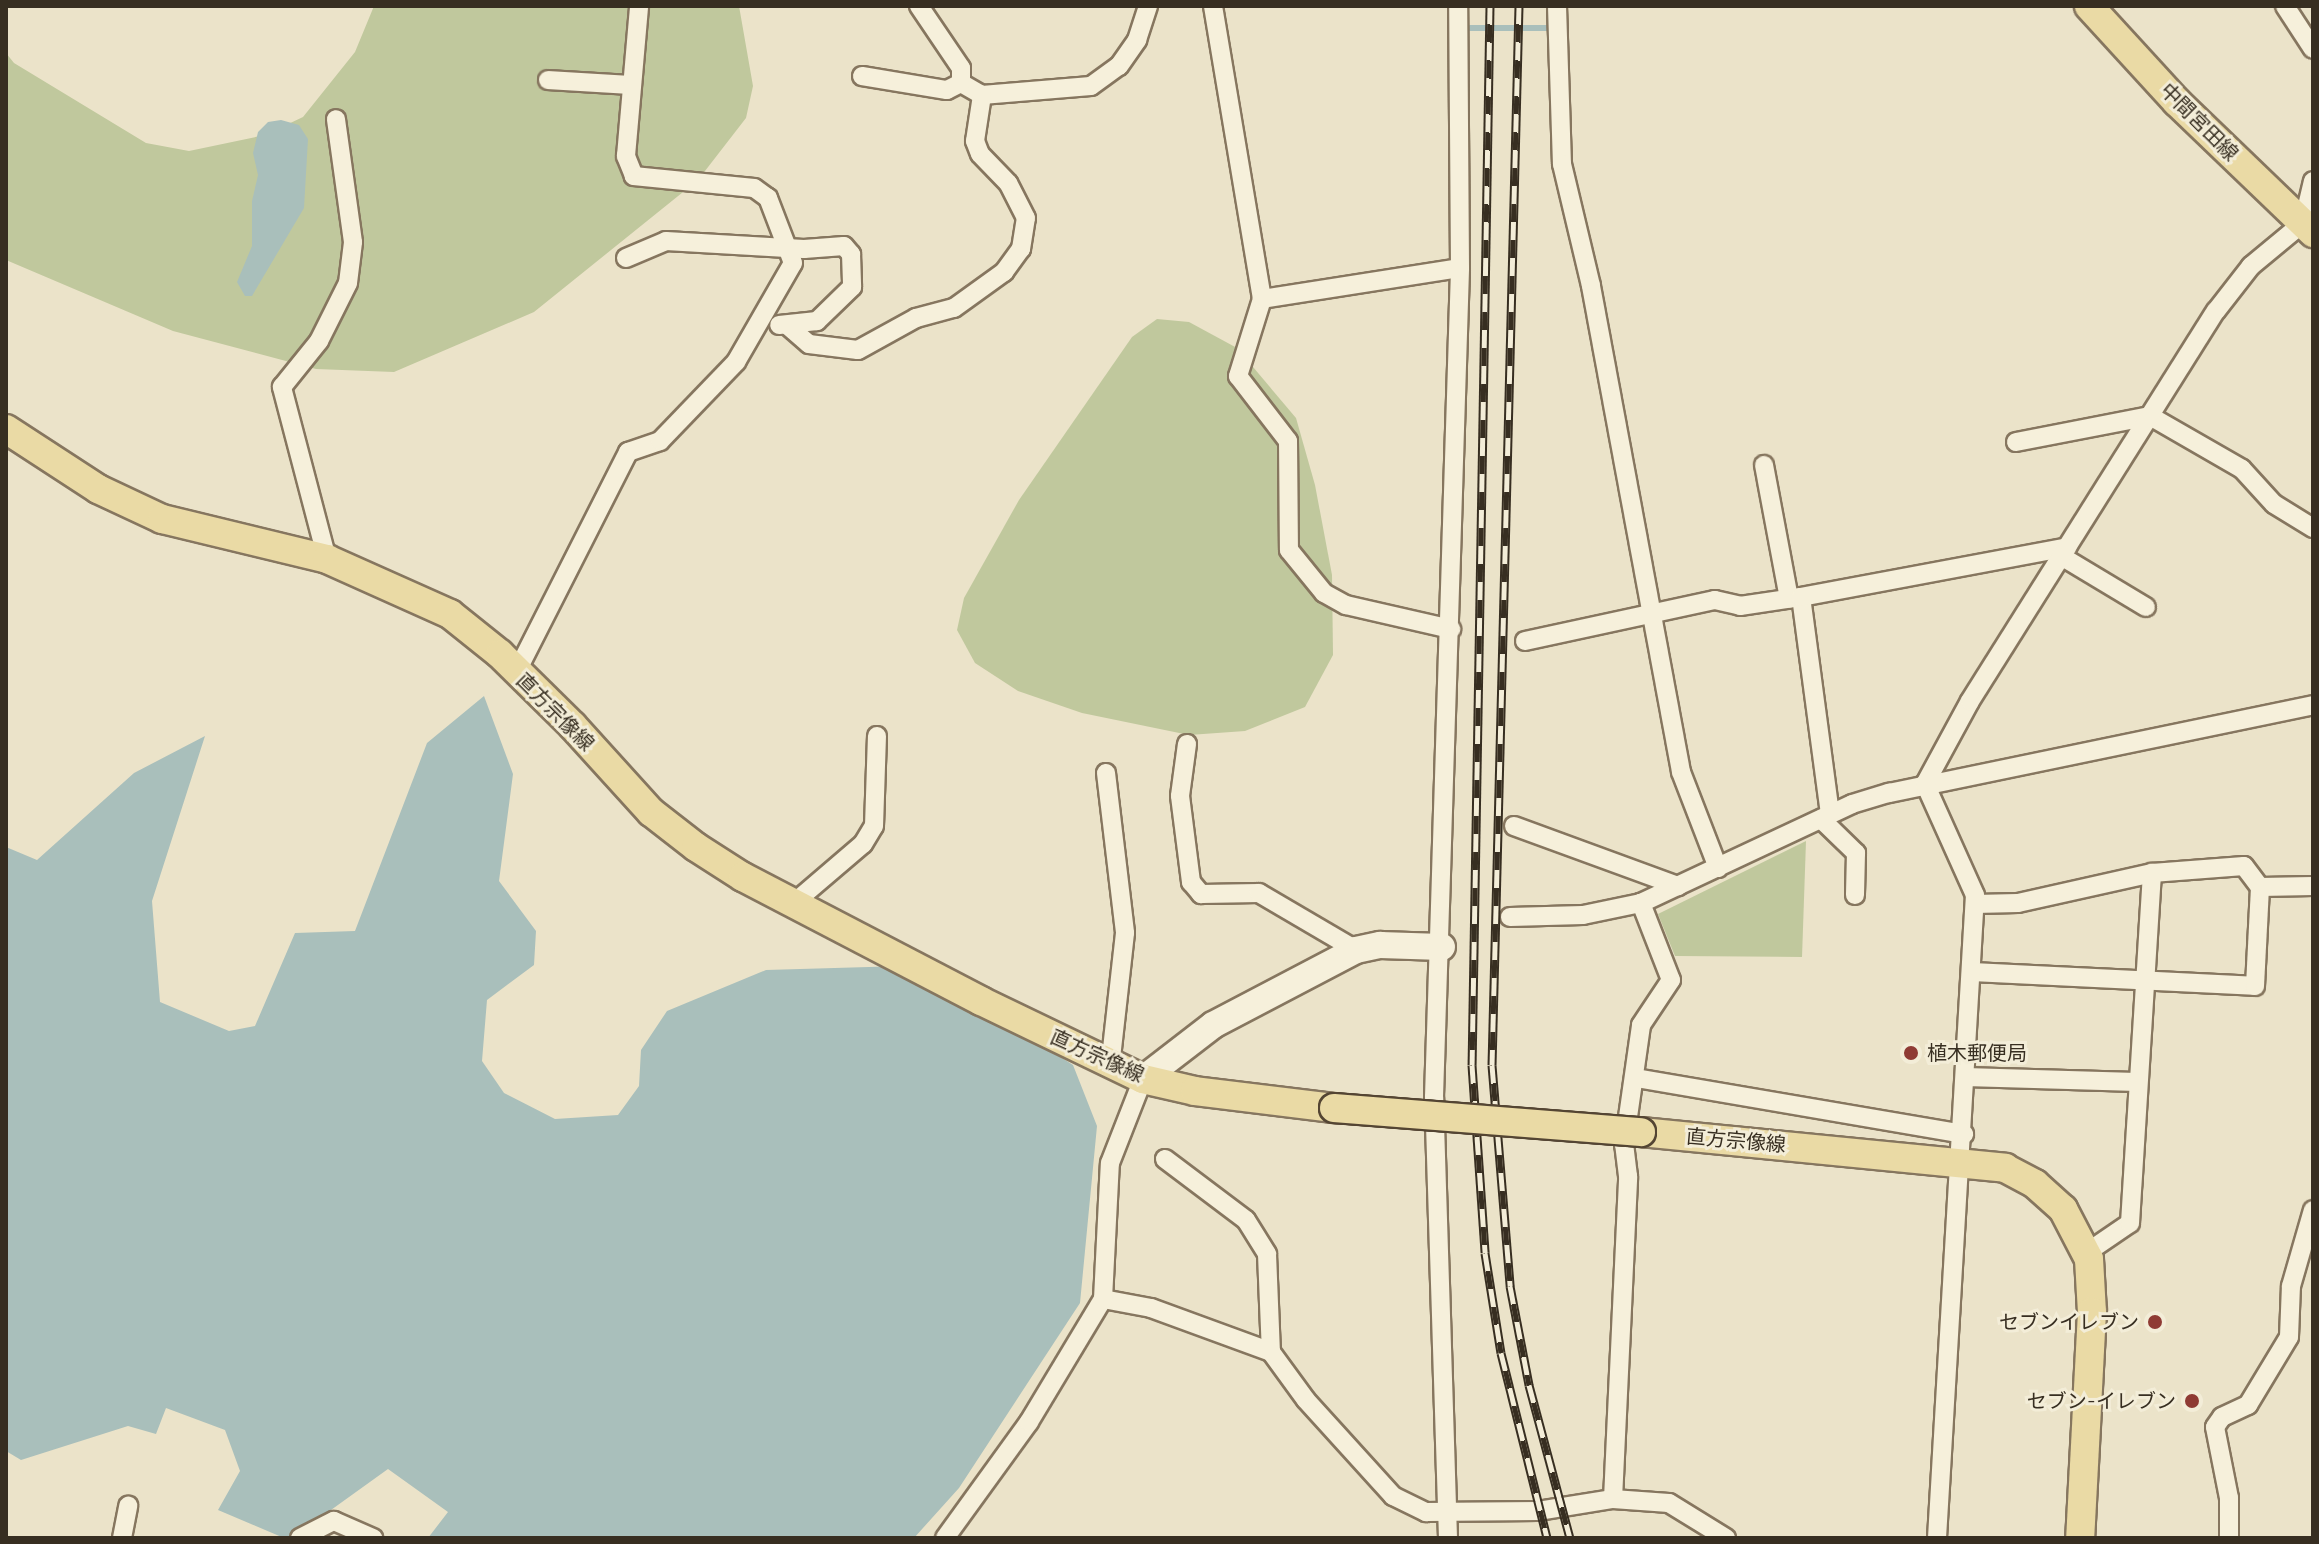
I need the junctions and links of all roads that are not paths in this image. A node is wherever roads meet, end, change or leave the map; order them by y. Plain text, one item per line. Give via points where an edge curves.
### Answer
1 (639, 6) edge
2 (919, 6) edge
3 (1148, 6) edge
4 (1213, 6) edge
5 (1458, 6) edge
6 (1557, 6) edge
7 (2089, 6) edge
8 (2285, 6) edge
9 (2313, 49) edge
10 (862, 76) dead end
11 (548, 80) dead end
12 (961, 83) junction
13 (630, 85) junction
14 (982, 95) junction
15 (336, 119) dead end
16 (2313, 181) edge
17 (2308, 228) edge
18 (786, 245) junction
19 (626, 258) dead end
20 (1460, 268) junction
21 (1262, 299) junction
22 (787, 325) junction
23 (760, 327) junction
24 (2150, 416) junction
25 (6, 429) edge
26 (2016, 442) dead end
27 (1764, 465) dead end
28 (2313, 528) edge
29 (2064, 551) junction
30 (327, 559) junction
31 (1795, 598) junction
32 (2146, 607) dead end
33 (1652, 615) junction
34 (1451, 629) junction
35 (1525, 641) dead end
36 (516, 673) junction
37 (2313, 705) edge
38 (877, 736) dead end
39 (1187, 744) dead end
40 (1106, 773) dead end
41 (1925, 784) junction
42 (1826, 816) junction
43 (1514, 826) dead end
44 (1718, 868) junction
45 (2152, 873) junction
46 (1678, 886) junction
47 (2313, 886) edge
48 (2260, 887) junction
49 (1855, 895) dead end
50 (795, 902) junction
51 (1641, 903) junction
52 (1975, 904) junction
53 (1510, 917) dead end
54 (1442, 947) junction
55 (1356, 950) junction
56 (1971, 972) junction
57 (2144, 981) junction
58 (1110, 1066) junction
59 (1965, 1077) junction
60 (1636, 1078) junction
61 (1143, 1079) junction
62 (2138, 1082) junction
63 (1963, 1148) junction
64 (1165, 1159) dead end
65 (2313, 1210) edge
66 (2086, 1253) junction
67 (1103, 1299) junction
68 (1271, 1352) junction
69 (1613, 1499) junction
70 (128, 1506) dead end
71 (1448, 1513) junction
72 (364, 1536) edge
73 (122, 1538) edge
74 (300, 1538) edge
75 (945, 1538) edge
76 (1448, 1538) edge
77 (1726, 1538) edge
78 (1937, 1538) edge
79 (2080, 1538) edge
80 (2229, 1538) edge

1 - 13 street
2 - 12 street via 961,68
3 - 14 street via 1128,53 1091,86
4 - 21 street
5 - 20 street
6 - 33 street via 1562,164 1591,286
7 - 17 main road, 中間宮田線 via 2177,102
8 - 9 street
10 - 12 street via 947,90
11 - 13 street
12 - 14 street
13 - 18 street via 626,156 634,176 754,188 768,198
14 - 22 street via 975,141 1008,183 1026,218 1021,249 1004,272 954,308 916,318 858,350 809,344
15 - 30 street via 353,242 348,283 319,341 282,387
16 - 17 street
17 - 24 street via 2251,266
18 - 19 street via 666,241
18 - 22 street via 844,246 851,254 852,287 817,321
18 - 23 street via 793,263
20 - 21 street
20 - 34 street
21 - 34 street via 1238,376 1288,441 1289,550 1324,593 1346,605
22 - 23 street
23 - 36 street via 736,362 660,441 628,452
24 - 26 street
24 - 28 street via 2242,469 2274,504
24 - 29 street
25 - 30 main road, 直方宗像線 via 98,489 162,519
27 - 31 street
29 - 31 street
29 - 32 street
29 - 41 street
30 - 36 main road, 直方宗像線 via 450,614
31 - 33 street via 1740,606 1715,600
31 - 42 street
33 - 35 street
33 - 44 street via 1681,772
34 - 54 street
36 - 50 main road, 直方宗像線 via 651,812 743,877
37 - 41 street
38 - 50 street via 874,826 863,844
39 - 55 street via 1180,796 1191,882 1201,894 1259,893
40 - 58 street via 1125,933
41 - 42 street
41 - 52 street via 1970,879
42 - 44 street
42 - 49 street via 1856,853
43 - 46 street
44 - 46 street
45 - 48 street via 2244,866
45 - 52 street via 2018,903
45 - 57 street
46 - 51 street
47 - 48 street
48 - 57 street via 2255,986
50 - 58 main road, 直方宗像線
51 - 53 street via 1583,915
51 - 60 street via 1671,980 1641,1025
52 - 56 street
54 - 55 street via 1380,945
54 - 71 street via 1434,1097
55 - 61 street via 1213,1025
56 - 57 street
56 - 59 street
57 - 62 street
58 - 61 main road, 直方宗像線
59 - 62 street
59 - 63 street
60 - 63 street
60 - 69 street via 1624,1145 1628,1176
61 - 63 main road, 直方宗像線, bridge via 1195,1091 1334,1108 1641,1132
61 - 67 street via 1110,1163
62 - 66 street via 2130,1223
63 - 66 main road, 直方宗像線 via 2035,1184 2063,1209
63 - 78 street
64 - 68 street via 1246,1220 1267,1254
65 - 80 street via 2291,1286 2289,1337 2248,1405 2222,1417 2215,1427 2229,1498
66 - 79 main road, 直方宗像線 via 2092,1378
67 - 68 street via 1151,1308
67 - 75 street via 1029,1422
68 - 71 street via 1306,1400 1393,1496 1426,1512
69 - 71 street via 1538,1511
69 - 77 street via 1669,1503
70 - 73 street
71 - 76 street
72 - 74 street via 334,1521

